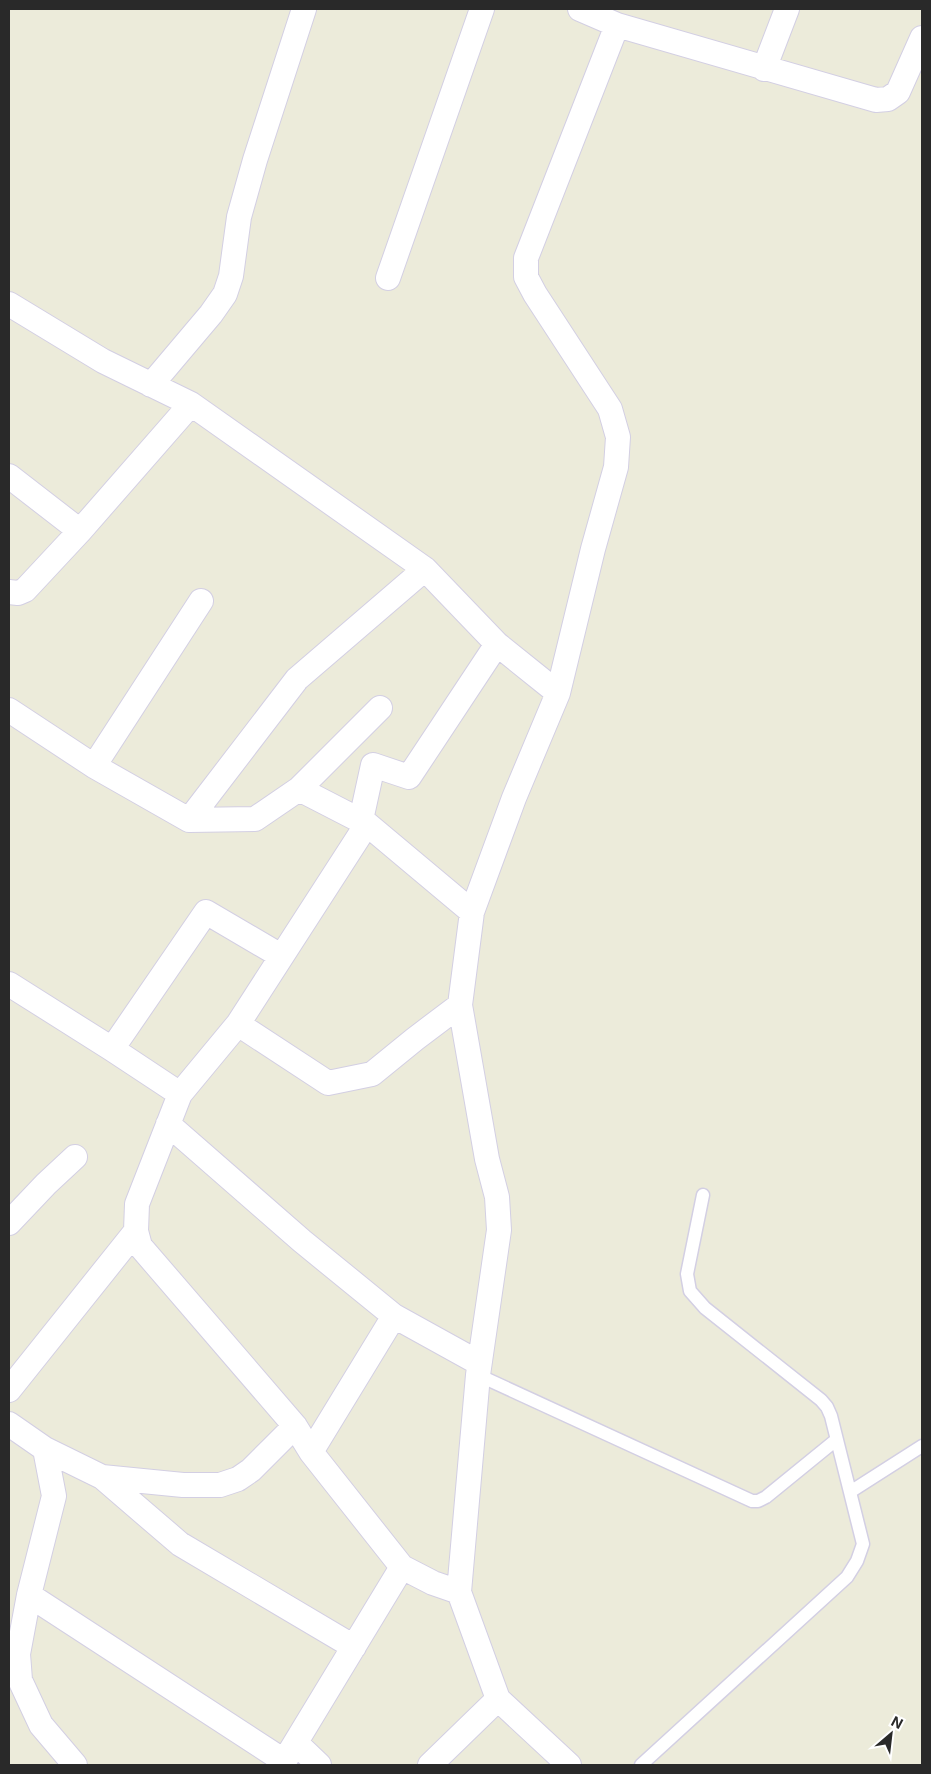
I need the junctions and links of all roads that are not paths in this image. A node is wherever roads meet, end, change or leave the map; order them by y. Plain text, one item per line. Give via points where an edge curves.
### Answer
1 (304, 9) edge
2 (482, 9) edge
3 (787, 9) edge
4 (590, 11) edge
5 (617, 26) junction
6 (922, 38) edge
7 (764, 69) junction
8 (388, 278) dead end
9 (9, 304) edge
10 (152, 385) junction
11 (191, 404) junction
12 (9, 476) edge
13 (80, 531) junction
14 (425, 569) junction
15 (9, 592) edge
16 (201, 601) dead end
17 (497, 644) junction
18 (558, 693) junction
19 (380, 708) dead end
20 (9, 710) edge
21 (94, 766) junction
22 (299, 789) junction
23 (189, 820) junction
24 (364, 822) junction
25 (472, 912) junction
26 (282, 956) junction
27 (9, 984) edge
28 (460, 1005) junction
29 (238, 1024) junction
30 (112, 1049) junction
31 (180, 1094) junction
32 (168, 1124) junction
33 (75, 1157) dead end
34 (703, 1195) dead end
35 (9, 1223) edge
36 (136, 1231) junction
37 (394, 1316) junction
38 (478, 1369) junction
39 (9, 1390) edge
40 (9, 1424) edge
41 (295, 1426) junction
42 (836, 1440) junction
43 (922, 1446) edge
44 (45, 1449) junction
45 (311, 1452) junction
46 (102, 1478) junction
47 (850, 1492) junction
48 (402, 1567) junction
49 (459, 1592) junction
50 (29, 1595) junction
51 (354, 1647) junction
52 (498, 1699) junction
53 (288, 1756) edge
54 (75, 1765) edge
55 (319, 1765) edge
56 (430, 1765) edge
57 (569, 1765) edge
58 (641, 1765) edge

1 - 10 street via 239,217 231,276 225,294
2 - 8 street
3 - 7 street
4 - 5 street
5 - 7 street
5 - 18 street via 526,258 526,276 535,294 610,409 618,437 616,468
6 - 7 street via 898,92 888,99 876,100
9 - 10 street via 103,361
10 - 11 street
11 - 13 street
11 - 14 street
12 - 13 street
13 - 15 street via 25,590
14 - 17 street
14 - 23 street via 297,679
16 - 21 street
17 - 18 street
17 - 24 street via 410,777 373,765
18 - 25 street via 514,798
19 - 22 street
20 - 21 street
21 - 23 street
22 - 23 street via 255,819
22 - 24 street
24 - 25 street
24 - 26 street
25 - 28 street
26 - 29 street
26 - 30 street via 206,912
27 - 30 street
28 - 29 street via 372,1074 328,1083
28 - 38 street via 487,1159 497,1197 500,1230
29 - 31 street
30 - 31 street
31 - 32 street
32 - 36 street via 137,1204
32 - 37 street
33 - 35 street
34 - 42 lane via 687,1274 690,1291 704,1308 821,1400 831,1416
36 - 39 street
36 - 41 street via 140,1246
37 - 38 street
37 - 45 street
38 - 42 lane via 752,1501 766,1497
38 - 49 street
40 - 44 street
41 - 45 street
41 - 46 street via 251,1470 220,1486
42 - 47 lane
43 - 47 lane
44 - 46 street
44 - 50 street via 54,1496
45 - 48 street
46 - 51 street via 180,1544
47 - 58 lane via 863,1544 858,1561 847,1577
48 - 49 street via 433,1584
48 - 51 street
49 - 52 street
50 - 53 street
50 - 54 street via 18,1654 20,1680 40,1724
51 - 53 street
52 - 56 street
52 - 57 street
53 - 55 street

